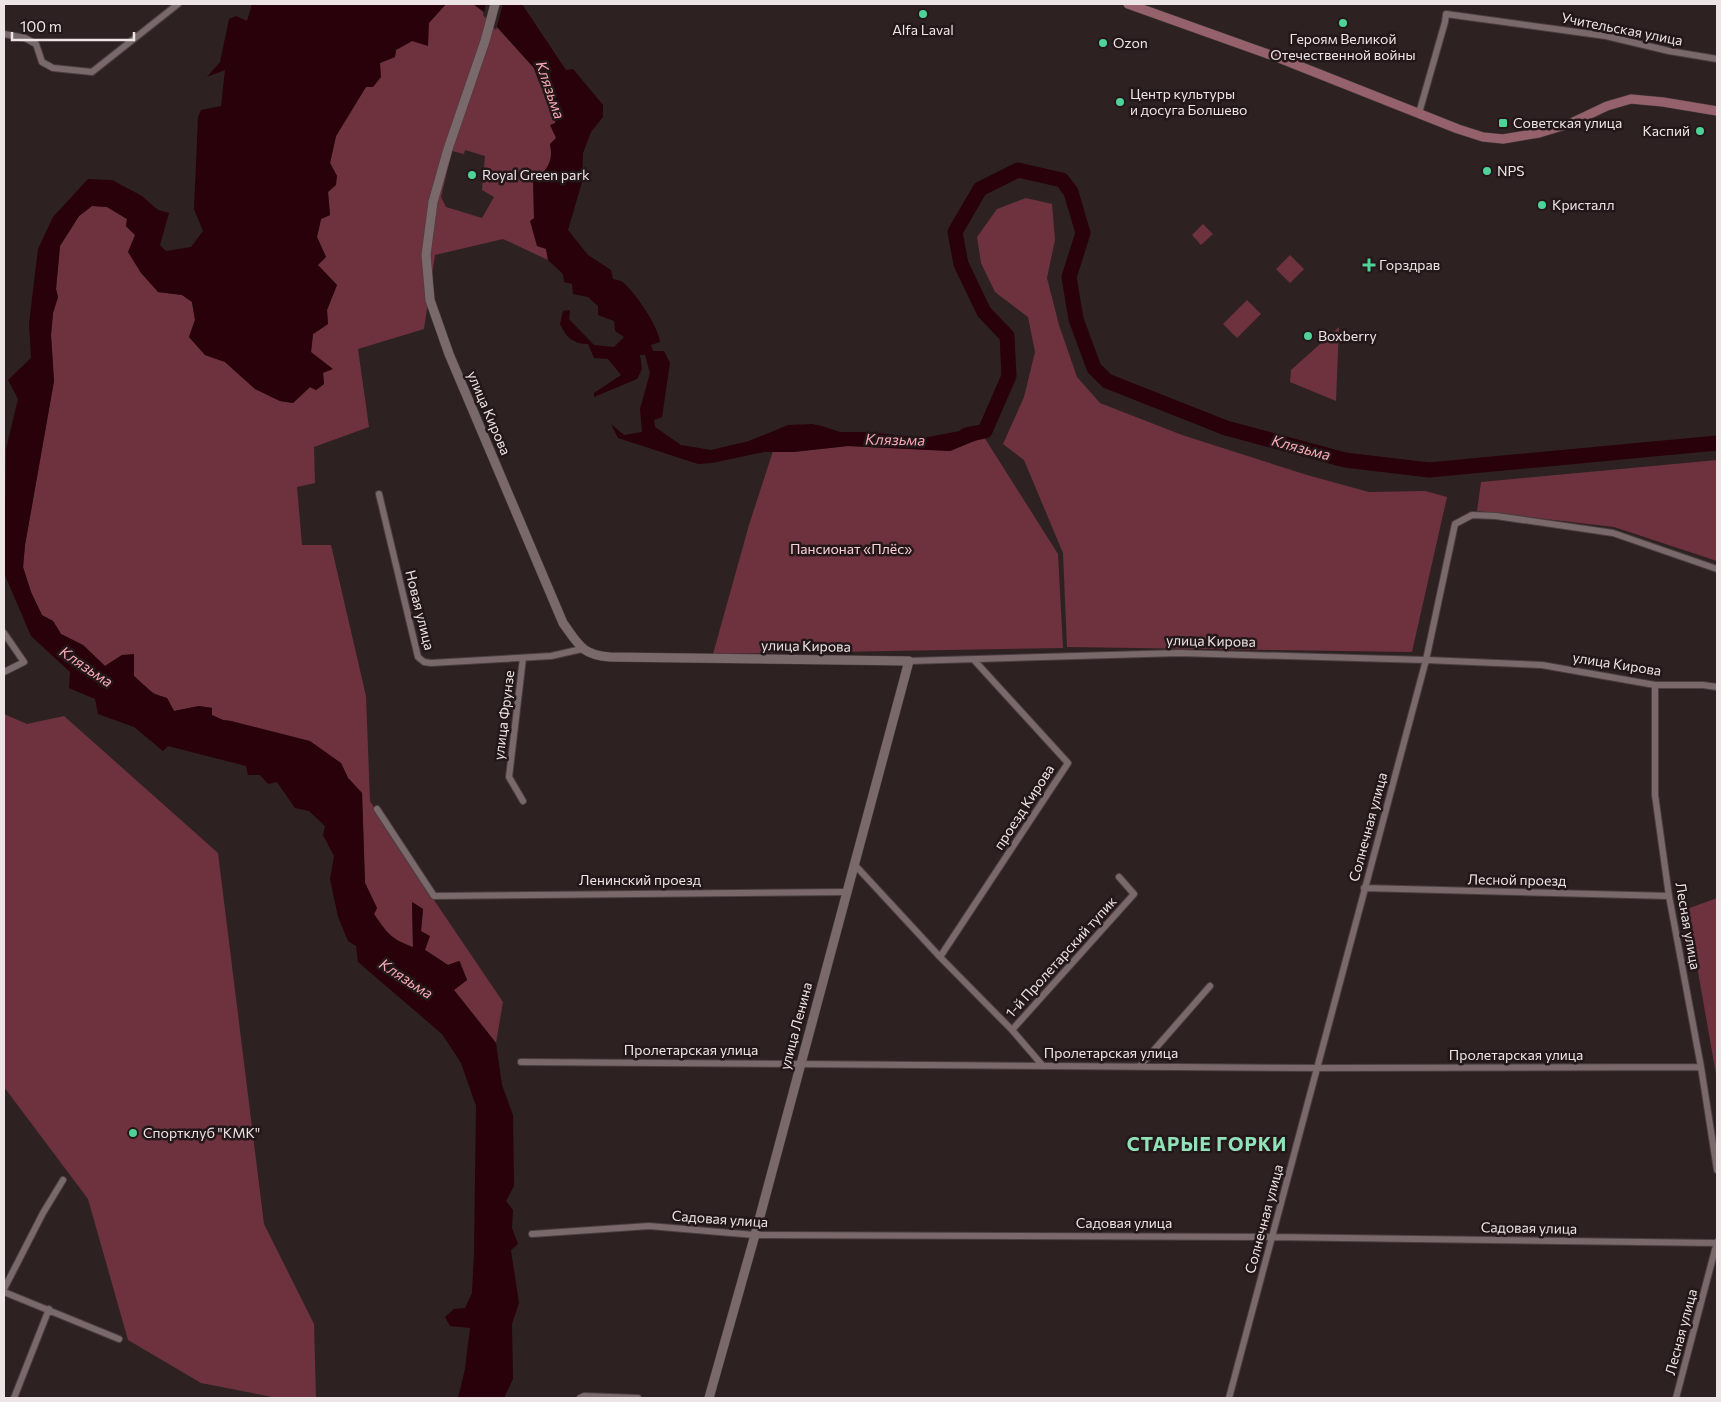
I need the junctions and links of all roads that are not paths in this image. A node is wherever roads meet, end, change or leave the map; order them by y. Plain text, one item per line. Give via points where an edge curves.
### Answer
1 (178, 4) edge
2 (495, 4) edge
3 (1128, 4) edge
4 (4, 34) edge
5 (1717, 59) edge
6 (1717, 111) edge
7 (1419, 113) junction
8 (379, 494) dead end
9 (1717, 569) edge
10 (4, 633) edge
11 (582, 649) junction
12 (523, 658) junction
13 (974, 660) junction
14 (1426, 660) junction
15 (909, 661) junction
16 (4, 672) edge
17 (1655, 686) junction
18 (1717, 687) edge
19 (523, 801) dead end
20 (377, 809) dead end
21 (854, 864) junction
22 (1119, 877) dead end
23 (1364, 888) junction
24 (846, 892) junction
25 (1670, 896) junction
26 (940, 957) junction
27 (1210, 986) dead end
28 (1012, 1030) junction
29 (521, 1062) dead end
30 (800, 1063) junction
31 (1043, 1066) junction
32 (1140, 1066) junction
33 (1701, 1067) junction
34 (1318, 1068) junction
35 (1717, 1170) edge
36 (63, 1180) dead end
37 (532, 1234) dead end
38 (755, 1235) junction
39 (1272, 1237) junction
40 (1717, 1242) edge
41 (4, 1290) edge
42 (49, 1309) junction
43 (119, 1339) dead end
44 (14, 1398) edge
45 (580, 1398) edge
46 (638, 1398) edge
47 (708, 1398) edge
48 (1229, 1398) edge
49 (1676, 1398) edge

1 - 4 street via 92,72 53,68 42,62 36,44
2 - 11 street, улица Кирова via 433,202 426,255 430,300 449,354 563,623
3 - 7 main road
5 - 7 street, Учительская улица via 1606,36 1446,14
6 - 7 main road via 1631,99 1539,134 1503,139 1482,137
8 - 12 street, Новая улица via 420,660
9 - 14 street, Солнечная улица via 1614,533 1472,515 1456,524
10 - 16 street via 24,662
11 - 12 street, Новая улица
11 - 15 street, улица Кирова via 595,656 610,657
12 - 19 street, улица Фрунзе via 509,777
13 - 14 street, улица Кирова via 1180,653
13 - 15 street, улица Кирова
13 - 26 street, проезд Кирова via 1068,763
14 - 17 street, улица Кирова via 1542,665
14 - 23 street, Солнечная улица
15 - 21 street, улица Ленина
17 - 18 street, улица Кирова
17 - 25 street, Лесная улица via 1655,795
20 - 24 street, Ленинский проезд via 434,896
21 - 24 street, улица Ленина
21 - 26 street
22 - 28 street, 1-й Пролетарский тупик via 1134,894
23 - 25 street, Лесной проезд
23 - 34 street, Солнечная улица
24 - 30 street, улица Ленина
25 - 33 street, Лесная улица
26 - 28 street
27 - 32 street
28 - 31 street
29 - 30 street, Пролетарская улица
30 - 31 street, Пролетарская улица
30 - 38 street, улица Ленина
31 - 32 street, Пролетарская улица
32 - 34 street, Пролетарская улица
33 - 34 street, Пролетарская улица
33 - 35 street, Лесная улица
34 - 39 street, Солнечная улица
36 - 41 street
37 - 38 street, Садовая улица via 649,1226
38 - 39 street, Садовая улица
38 - 47 street, улица Ленина
39 - 40 street, Садовая улица
39 - 48 street, Солнечная улица
40 - 49 street, Лесная улица
41 - 42 street
42 - 43 street
42 - 44 street
45 - 46 street

